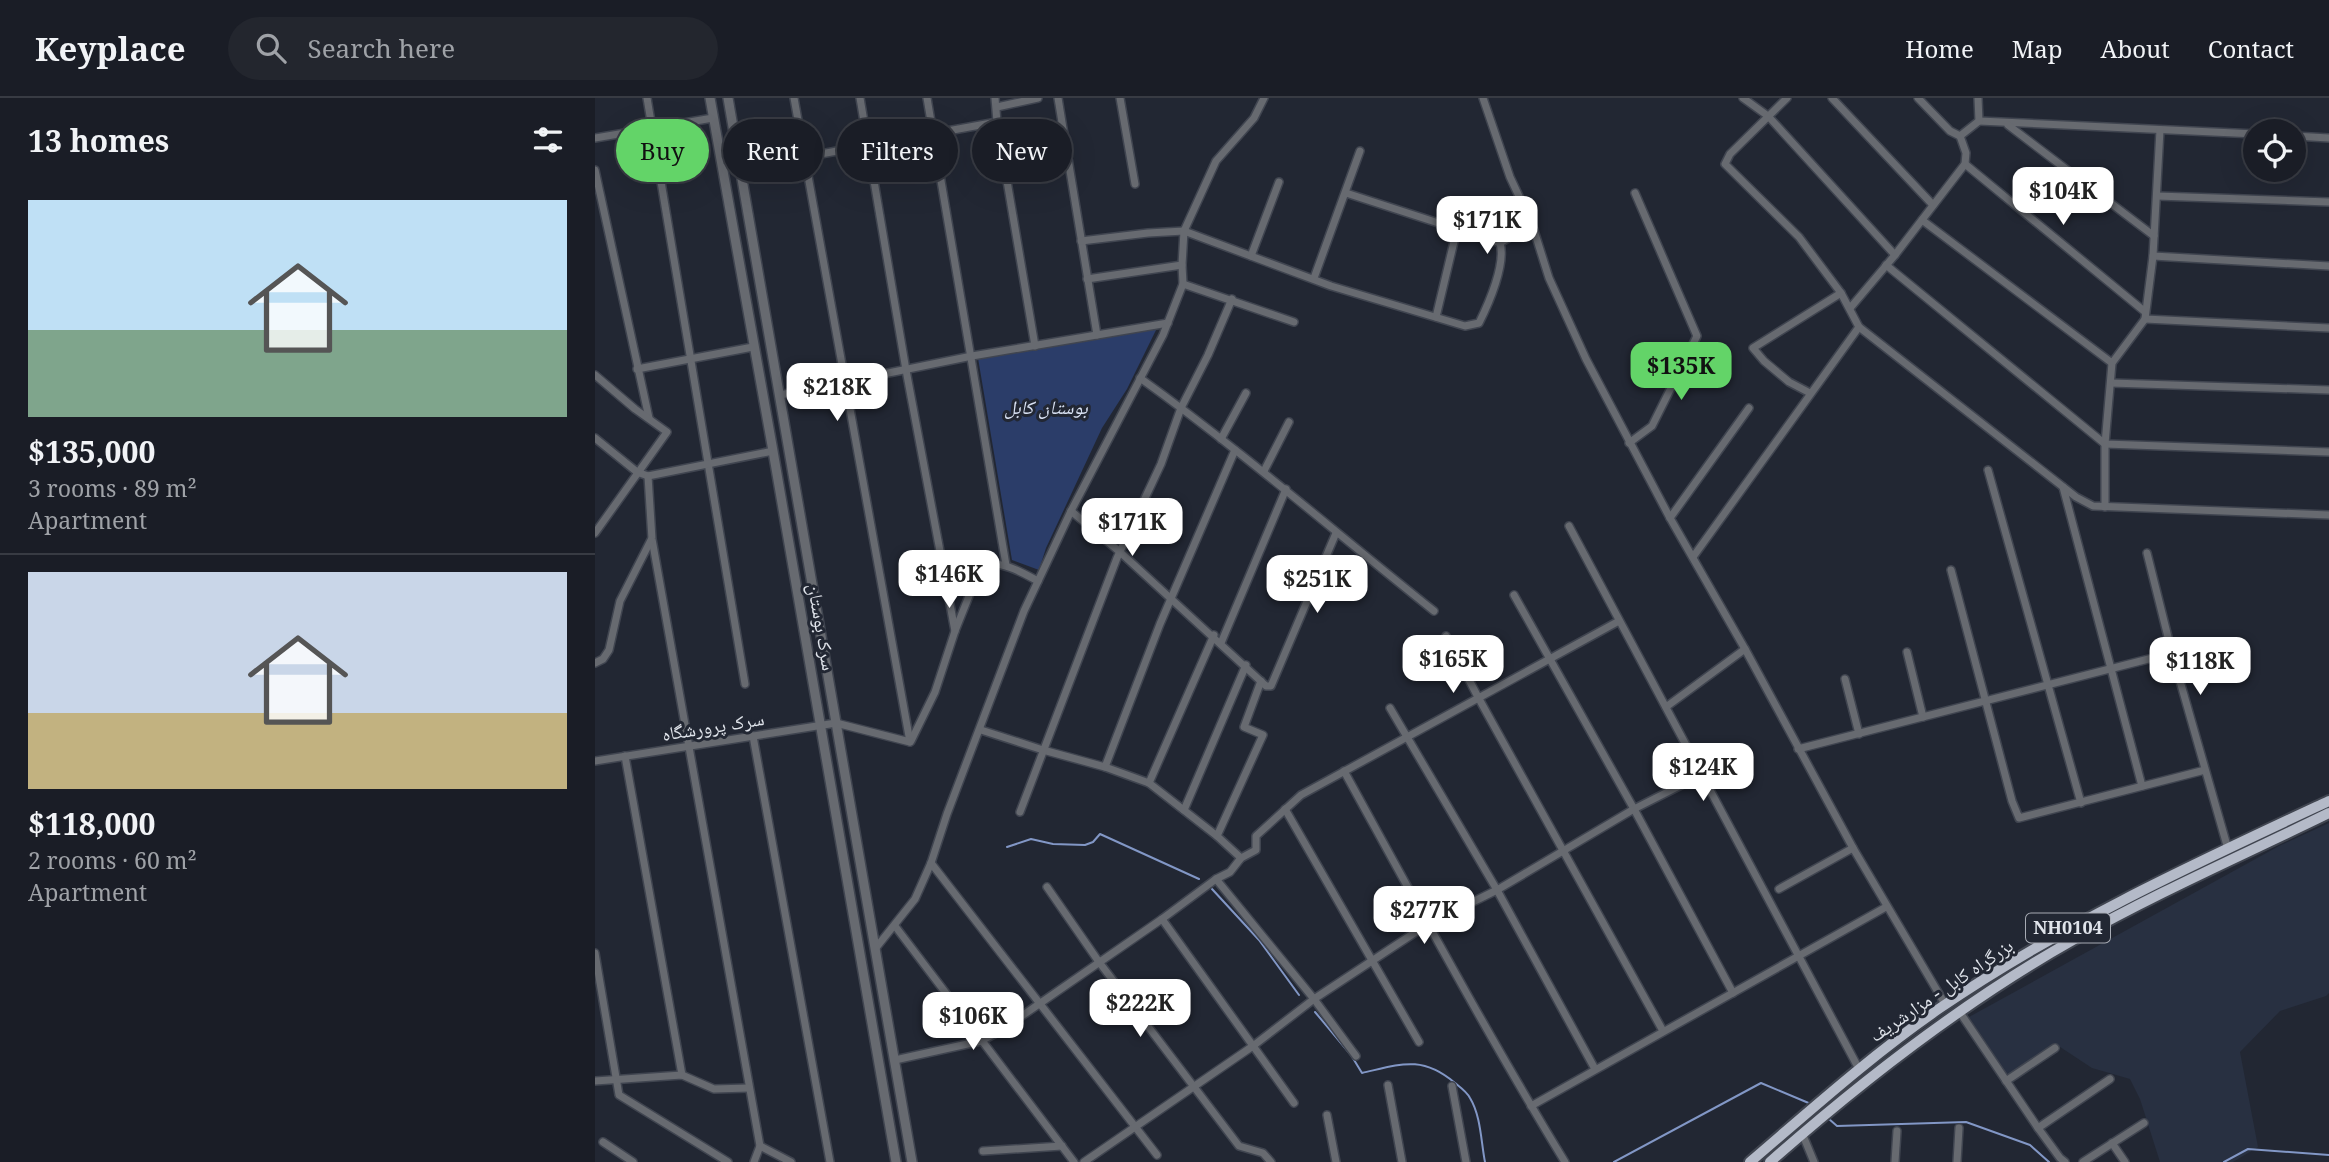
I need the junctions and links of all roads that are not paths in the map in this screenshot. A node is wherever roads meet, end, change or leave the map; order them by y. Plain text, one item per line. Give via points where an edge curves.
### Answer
1 (646, 98) edge
2 (710, 98) edge
3 (728, 98) edge
4 (794, 98) edge
5 (860, 98) edge
6 (927, 98) edge
7 (1038, 98) edge
8 (1058, 98) edge
9 (1120, 98) edge
10 (1264, 98) edge
11 (1483, 98) edge
12 (1743, 98) edge
13 (1787, 98) edge
14 (1832, 98) edge
15 (1918, 98) edge
16 (1978, 98) edge
17 (996, 102) edge
18 (1767, 116) junction
19 (713, 118) junction
20 (651, 119) edge
21 (708, 119) edge
22 (798, 119) edge
23 (863, 119) edge
24 (931, 119) edge
25 (1979, 121) junction
26 (2008, 124) junction
27 (2160, 130) junction
28 (2243, 133) edge
29 (616, 135) edge
30 (1960, 136) junction
31 (2306, 137) edge
32 (595, 138) edge
33 (2329, 138) edge
34 (1360, 152) dead end
35 (1965, 164) junction
36 (595, 170) edge
37 (662, 182) edge
38 (808, 182) edge
39 (874, 182) edge
40 (942, 182) edge
41 (1007, 182) edge
42 (1279, 182) dead end
43 (1135, 184) dead end
44 (1346, 193) junction
45 (1636, 193) dead end
46 (2157, 196) junction
47 (2329, 202) edge
48 (1933, 205) junction
49 (1922, 220) junction
50 (1532, 224) junction
51 (1457, 229) junction
52 (1184, 231) junction
53 (2154, 236) junction
54 (1081, 241) junction
55 (1500, 243) junction
56 (1895, 255) junction
57 (1251, 256) junction
58 (2153, 256) junction
59 (1181, 265) junction
60 (1887, 265) junction
61 (2329, 266) edge
62 (1314, 278) junction
63 (1087, 279) junction
64 (1183, 284) junction
65 (1842, 293) junction
66 (1232, 299) junction
67 (1851, 307) junction
68 (2145, 315) junction
69 (1436, 317) junction
70 (1294, 322) dead end
71 (1168, 323) junction
72 (1859, 327) junction
73 (2329, 328) edge
74 (1097, 335) junction
75 (1035, 346) junction
76 (753, 347) junction
77 (972, 356) junction
78 (691, 360) junction
79 (2112, 363) junction
80 (637, 369) junction
81 (906, 370) junction
82 (595, 375) edge
83 (1140, 378) junction
84 (778, 379) junction
85 (761, 382) junction
86 (843, 382) junction
87 (2111, 383) junction
88 (2329, 390) edge
89 (1246, 393) dead end
90 (1810, 394) junction
91 (781, 395) junction
92 (1181, 408) junction
93 (1749, 408) dead end
94 (649, 418) junction
95 (1289, 422) dead end
96 (595, 438) edge
97 (1221, 439) junction
98 (1629, 443) junction
99 (2105, 444) junction
100 (1235, 450) junction
101 (773, 451) junction
102 (2329, 452) edge
103 (709, 465) junction
104 (1988, 470) dead end
105 (1264, 471) junction
106 (637, 472) junction
107 (648, 476) junction
108 (2063, 486) junction
109 (1286, 489) junction
110 (2105, 507) junction
111 (1071, 511) junction
112 (2329, 515) edge
113 (1670, 518) junction
114 (1569, 526) dead end
115 (596, 528) edge
116 (1336, 533) junction
117 (652, 539) junction
118 (1120, 552) junction
119 (2147, 553) dead end
120 (1693, 557) junction
121 (1006, 565) junction
122 (1951, 570) dead end
123 (1038, 581) junction
124 (1514, 595) dead end
125 (1172, 600) junction
126 (1434, 611) dead end
127 (1619, 621) junction
128 (955, 631) junction
129 (1214, 635) junction
130 (1446, 636) dead end
131 (1221, 643) junction
132 (1745, 649) junction
133 (1907, 652) dead end
134 (2172, 653) junction
135 (1549, 659) junction
136 (595, 663) edge
137 (1246, 665) junction
138 (2110, 668) junction
139 (1845, 679) dead end
140 (1262, 681) junction
141 (2046, 683) junction
142 (745, 684) dead end
143 (1478, 698) junction
144 (1985, 701) junction
145 (1666, 707) junction
146 (1391, 708) dead end
147 (1923, 717) junction
148 (836, 723) junction
149 (821, 725) junction
150 (981, 730) junction
151 (1859, 733) junction
152 (753, 736) junction
153 (1408, 737) junction
154 (910, 742) junction
155 (689, 746) junction
156 (1798, 749) junction
157 (1043, 750) junction
158 (625, 756) junction
159 (595, 761) edge
160 (1105, 767) junction
161 (2205, 770) junction
162 (1344, 771) junction
163 (1703, 774) junction
164 (1149, 783) junction
165 (2142, 786) junction
166 (2329, 801) edge
167 (2081, 803) junction
168 (1285, 809) junction
169 (1634, 809) junction
170 (1184, 810) junction
171 (1020, 812) dead end
172 (2329, 813) edge
173 (2275, 833) junction
174 (1217, 836) junction
175 (1853, 848) junction
176 (2228, 849) junction
177 (1563, 851) junction
178 (1241, 858) junction
179 (931, 863) junction
180 (1216, 879) junction
181 (1047, 887) dead end
182 (1779, 889) dead end
183 (1497, 890) junction
184 (1885, 907) junction
185 (2124, 907) junction
186 (1162, 919) junction
187 (1428, 925) junction
188 (895, 926) junction
189 (875, 949) junction
190 (595, 953) edge
191 (1800, 957) junction
192 (1371, 961) junction
193 (1099, 962) junction
194 (1733, 993) junction
195 (1314, 999) junction
196 (1041, 1002) junction
197 (1941, 1007) junction
198 (1959, 1012) junction
199 (1944, 1021) junction
200 (1663, 1031) junction
201 (981, 1041) junction
202 (1419, 1042) dead end
203 (1253, 1046) junction
204 (2055, 1048) dead end
205 (1356, 1056) dead end
206 (895, 1060) junction
207 (1862, 1066) junction
208 (1595, 1069) junction
209 (1874, 1074) junction
210 (682, 1075) junction
211 (616, 1079) junction
212 (2110, 1079) dead end
213 (595, 1081) edge
214 (2006, 1081) junction
215 (1388, 1085) dead end
216 (1452, 1086) dead end
217 (1194, 1087) junction
218 (749, 1088) junction
219 (1294, 1103) dead end
220 (1531, 1106) junction
221 (1327, 1115) dead end
222 (2144, 1123) dead end
223 (1137, 1127) junction
224 (1959, 1128) dead end
225 (2038, 1128) junction
226 (1897, 1131) dead end
227 (1802, 1133) junction
228 (603, 1142) dead end
229 (2112, 1143) junction
230 (760, 1146) junction
231 (1062, 1146) junction
232 (983, 1152) dead end
233 (1157, 1155) dead end
234 (633, 1162) edge
235 (729, 1162) edge
236 (754, 1162) edge
237 (791, 1162) edge
238 (830, 1162) edge
239 (896, 1162) edge
240 (912, 1162) edge
241 (1074, 1162) edge
242 (1084, 1162) edge
243 (1271, 1162) edge
244 (1336, 1162) edge
245 (1402, 1162) edge
246 (1466, 1162) edge
247 (1565, 1162) edge
248 (1750, 1162) edge
249 (1770, 1162) edge
250 (1814, 1162) edge
251 (1895, 1162) edge
252 (1957, 1162) edge
253 (2065, 1162) edge
254 (2084, 1162) edge
255 (2126, 1162) edge

1 - 20 street
2 - 19 street, سرک بوستان
3 - 84 street, سرک بوستان
4 - 22 street
5 - 23 street
6 - 24 street
7 - 17 street
8 - 54 street
9 - 43 street
10 - 52 street via 1254,118 1216,161
11 - 50 street
12 - 18 street
13 - 18 street
14 - 48 street
15 - 30 street
16 - 25 street
18 - 56 street
18 - 65 street via 1725,164 1799,237
19 - 21 street
19 - 76 street, سرک بوستان
25 - 26 street
25 - 30 street
26 - 27 street
26 - 53 street
27 - 28 street
27 - 46 street
29 - 32 street
30 - 35 street
31 - 33 street
34 - 44 street
35 - 48 street
35 - 68 street
36 - 80 street
37 - 78 street
38 - 86 street
39 - 81 street
40 - 77 street
41 - 75 street
42 - 57 street
44 - 51 street
44 - 62 street
45 - 98 street via 1697,336 1652,426
46 - 47 street
46 - 53 street
48 - 49 street
49 - 56 street
49 - 79 street
50 - 55 street
50 - 98 street via 1549,278
51 - 55 street
51 - 69 street
52 - 54 street
52 - 57 street
52 - 59 street
53 - 58 street
54 - 63 street
55 - 69 street via 1496,277 1479,323 1465,326
56 - 60 street
57 - 62 street
58 - 61 street
58 - 68 street
59 - 63 street
59 - 64 street
60 - 67 street
60 - 99 street
62 - 69 street
63 - 74 street
64 - 66 street
64 - 71 street
65 - 67 street
65 - 90 street via 1753,348 1789,382
66 - 70 street
66 - 92 street
67 - 72 street
68 - 73 street
68 - 79 street
71 - 74 street
71 - 83 street
72 - 90 street
72 - 108 street
74 - 75 street
75 - 77 street
76 - 78 street
76 - 85 street, سرک بوستان
77 - 81 street
77 - 121 street
78 - 80 street
78 - 103 street
79 - 87 street
80 - 94 street
81 - 86 street
81 - 128 street
82 - 94 street
83 - 92 street
83 - 111 street
84 - 85 street
84 - 91 street, سرک بوستان
85 - 101 street, سرک بوستان
86 - 91 street
86 - 154 street
87 - 88 street
87 - 99 street
89 - 97 street
90 - 120 street
91 - 148 street, سرک بوستان
92 - 97 street
92 - 118 street
93 - 113 street
94 - 106 street via 667,432
95 - 105 street
96 - 106 street
97 - 100 street
98 - 113 street
99 - 102 street
99 - 110 street
100 - 105 street
100 - 125 street
101 - 103 street
101 - 149 street, سرک بوستان
103 - 107 street
103 - 142 street
104 - 141 street
105 - 109 street
106 - 107 street
106 - 115 street
107 - 117 street
108 - 110 street via 2075,498
108 - 138 street
109 - 116 street
109 - 131 street
110 - 112 street
111 - 118 street
111 - 123 street
113 - 120 street
114 - 127 street
116 - 126 street
116 - 140 street via 1271,686
117 - 136 street via 619,601 610,650
117 - 155 street
118 - 125 street
118 - 157 street
119 - 134 street
120 - 132 street
121 - 123 street
121 - 128 street via 985,564 979,571
122 - 144 street
123 - 150 street
124 - 135 street
125 - 129 street
125 - 160 street
127 - 135 street
127 - 145 street
128 - 154 street via 935,692
129 - 131 street
129 - 164 street
130 - 143 street
131 - 137 street
132 - 145 street
132 - 156 street
133 - 147 street
134 - 138 street
134 - 161 street
135 - 143 street
135 - 169 street
137 - 140 street
137 - 170 street
138 - 141 street
138 - 165 street
139 - 151 street
140 - 174 street via 1244,727 1263,735
141 - 144 street
141 - 167 street
143 - 153 street
143 - 177 street
144 - 147 street
144 - 167 street via 2017,816
145 - 163 street
146 - 153 street
147 - 151 street
148 - 149 street, سرک پرورشگاه
148 - 154 street
148 - 189 street, سرک بوستان
149 - 152 street, سرک پرورشگاه
149 - 239 street, سرک بوستان
150 - 157 street
150 - 179 street
151 - 156 street
152 - 155 street, سرک پرورشگاه
152 - 238 street
153 - 162 street
153 - 183 street
155 - 158 street, سرک پرورشگاه
155 - 218 street
156 - 175 street
157 - 160 street
157 - 171 street
158 - 159 street, سرک پرورشگاه
158 - 210 street
160 - 164 street
161 - 165 street
161 - 176 street
162 - 168 street
162 - 187 street
163 - 169 street
163 - 191 street
164 - 170 street
165 - 167 street
166 - 173 highway, بزرگراه کابل - مزارشریف / NH0104
168 - 178 street via 1256,836 1256,850
168 - 192 street
169 - 177 street
169 - 194 street
170 - 174 street
172 - 173 highway, بزرگراه کابل - مزارشریف / NH0104
173 - 176 highway, بزرگراه کابل - مزارشریف / NH0104
173 - 185 highway, بزرگراه کابل - مزارشریف / NH0104 via 2178,885
174 - 178 street
175 - 182 street
175 - 184 street
176 - 185 highway, بزرگراه کابل - مزارشریف / NH0104
177 - 183 street
177 - 200 street
178 - 180 street via 1230,872
179 - 188 street via 915,899
179 - 196 street
180 - 186 street
180 - 195 street
181 - 193 street
183 - 187 street
183 - 208 street
184 - 191 street
184 - 197 street
185 - 197 highway, بزرگراه کابل - مزارشریف / NH0104 via 2058,934
185 - 198 highway, بزرگراه کابل - مزارشریف / NH0104
186 - 193 street
186 - 203 street
187 - 192 street
187 - 220 street
188 - 189 street
188 - 201 street
189 - 206 street, سرک بوستان
190 - 211 street
191 - 194 street
191 - 207 street
192 - 195 street
192 - 202 street
193 - 196 street
193 - 217 street
194 - 200 street
195 - 203 street
195 - 205 street
196 - 201 street
196 - 223 street
197 - 199 highway
197 - 207 highway, بزرگراه کابل - مزارشریف / NH0104
198 - 199 highway, بزرگراه کابل - مزارشریف / NH0104
198 - 214 street
199 - 209 highway, بزرگراه کابل - مزارشریف / NH0104
200 - 208 street
201 - 206 street
201 - 231 street
203 - 217 street
203 - 219 street
204 - 214 street
206 - 240 street, سرک بوستان
207 - 209 highway
207 - 248 highway, بزرگراه کابل - مزارشریف / NH0104
208 - 220 street
209 - 227 highway, بزرگراه کابل - مزارشریف / NH0104
210 - 211 street
210 - 218 street via 714,1089
211 - 213 street
211 - 235 street via 619,1096
212 - 225 street
214 - 225 street
215 - 245 street
216 - 246 street
217 - 223 street
217 - 243 street via 1239,1146 1263,1153
218 - 230 street
220 - 247 street
221 - 244 street
222 - 229 street
223 - 233 street
223 - 242 street
224 - 252 street
225 - 253 street
226 - 251 street
227 - 249 highway, NH0104
227 - 250 street
228 - 234 street
229 - 254 street
229 - 255 street
230 - 236 street
230 - 237 street
231 - 232 street
231 - 241 street

